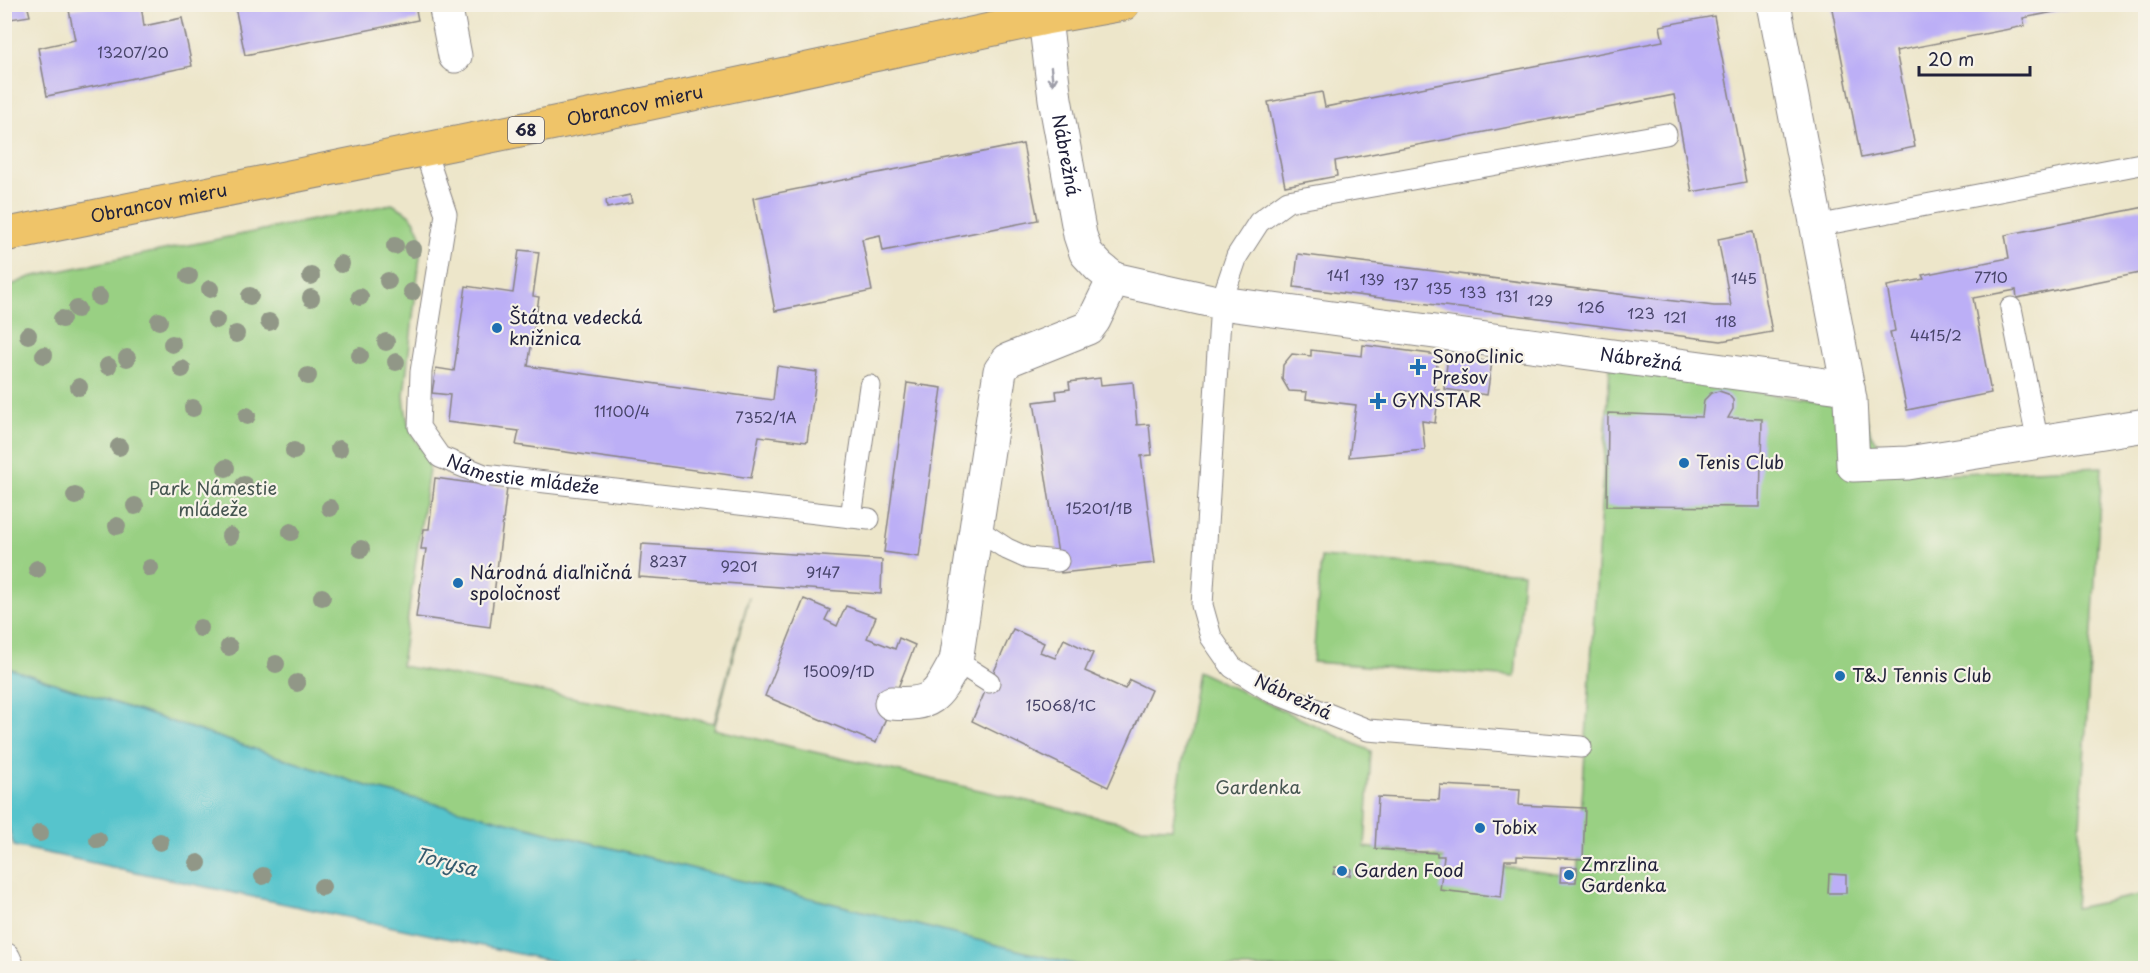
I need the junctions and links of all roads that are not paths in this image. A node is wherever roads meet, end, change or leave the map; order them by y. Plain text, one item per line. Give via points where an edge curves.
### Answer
1 (445, 4) edge
2 (1123, 4) edge
3 (1774, 4) edge
4 (1044, 11) edge
5 (455, 56) dead end
6 (1666, 134) dead end
7 (425, 151) junction
8 (2145, 163) edge
9 (1816, 226) junction
10 (4, 236) edge
11 (1113, 279) junction
12 (1221, 303) junction
13 (2011, 308) dead end
14 (870, 386) dead end
15 (1848, 388) junction
16 (2145, 425) edge
17 (2038, 443) junction
18 (975, 528) junction
19 (1058, 561) dead end
20 (956, 661) junction
21 (989, 682) dead end
22 (891, 703) dead end
23 (1581, 747) dead end

1 - 5 street
2 - 4 main road, Obrancov mieru / 68
3 - 9 street
4 - 7 main road, Obrancov mieru / 68
4 -> 11 street, Nábrežná via 1055,99 1080,235 1086,253
6 - 12 lane, Nábrežná via 1288,201 1259,222 1236,256
7 - 10 main road, Obrancov mieru / 68
7 - 14 lane, Námestie mládeže via 446,214 421,372 419,427 440,457 484,475 860,518
8 - 9 lane
9 - 15 street
11 - 12 street, Nábrežná
11 - 18 street via 1088,327 1008,360 1000,370
12 - 15 street, Nábrežná
12 - 23 lane, Nábrežná via 1202,605 1211,637 1232,667 1272,692 1368,730
13 - 17 lane
15 - 17 street via 1853,465 1908,463
16 - 17 street
18 - 19 lane via 1027,558
18 - 20 street
20 - 21 lane
20 - 22 street via 940,691 926,701

